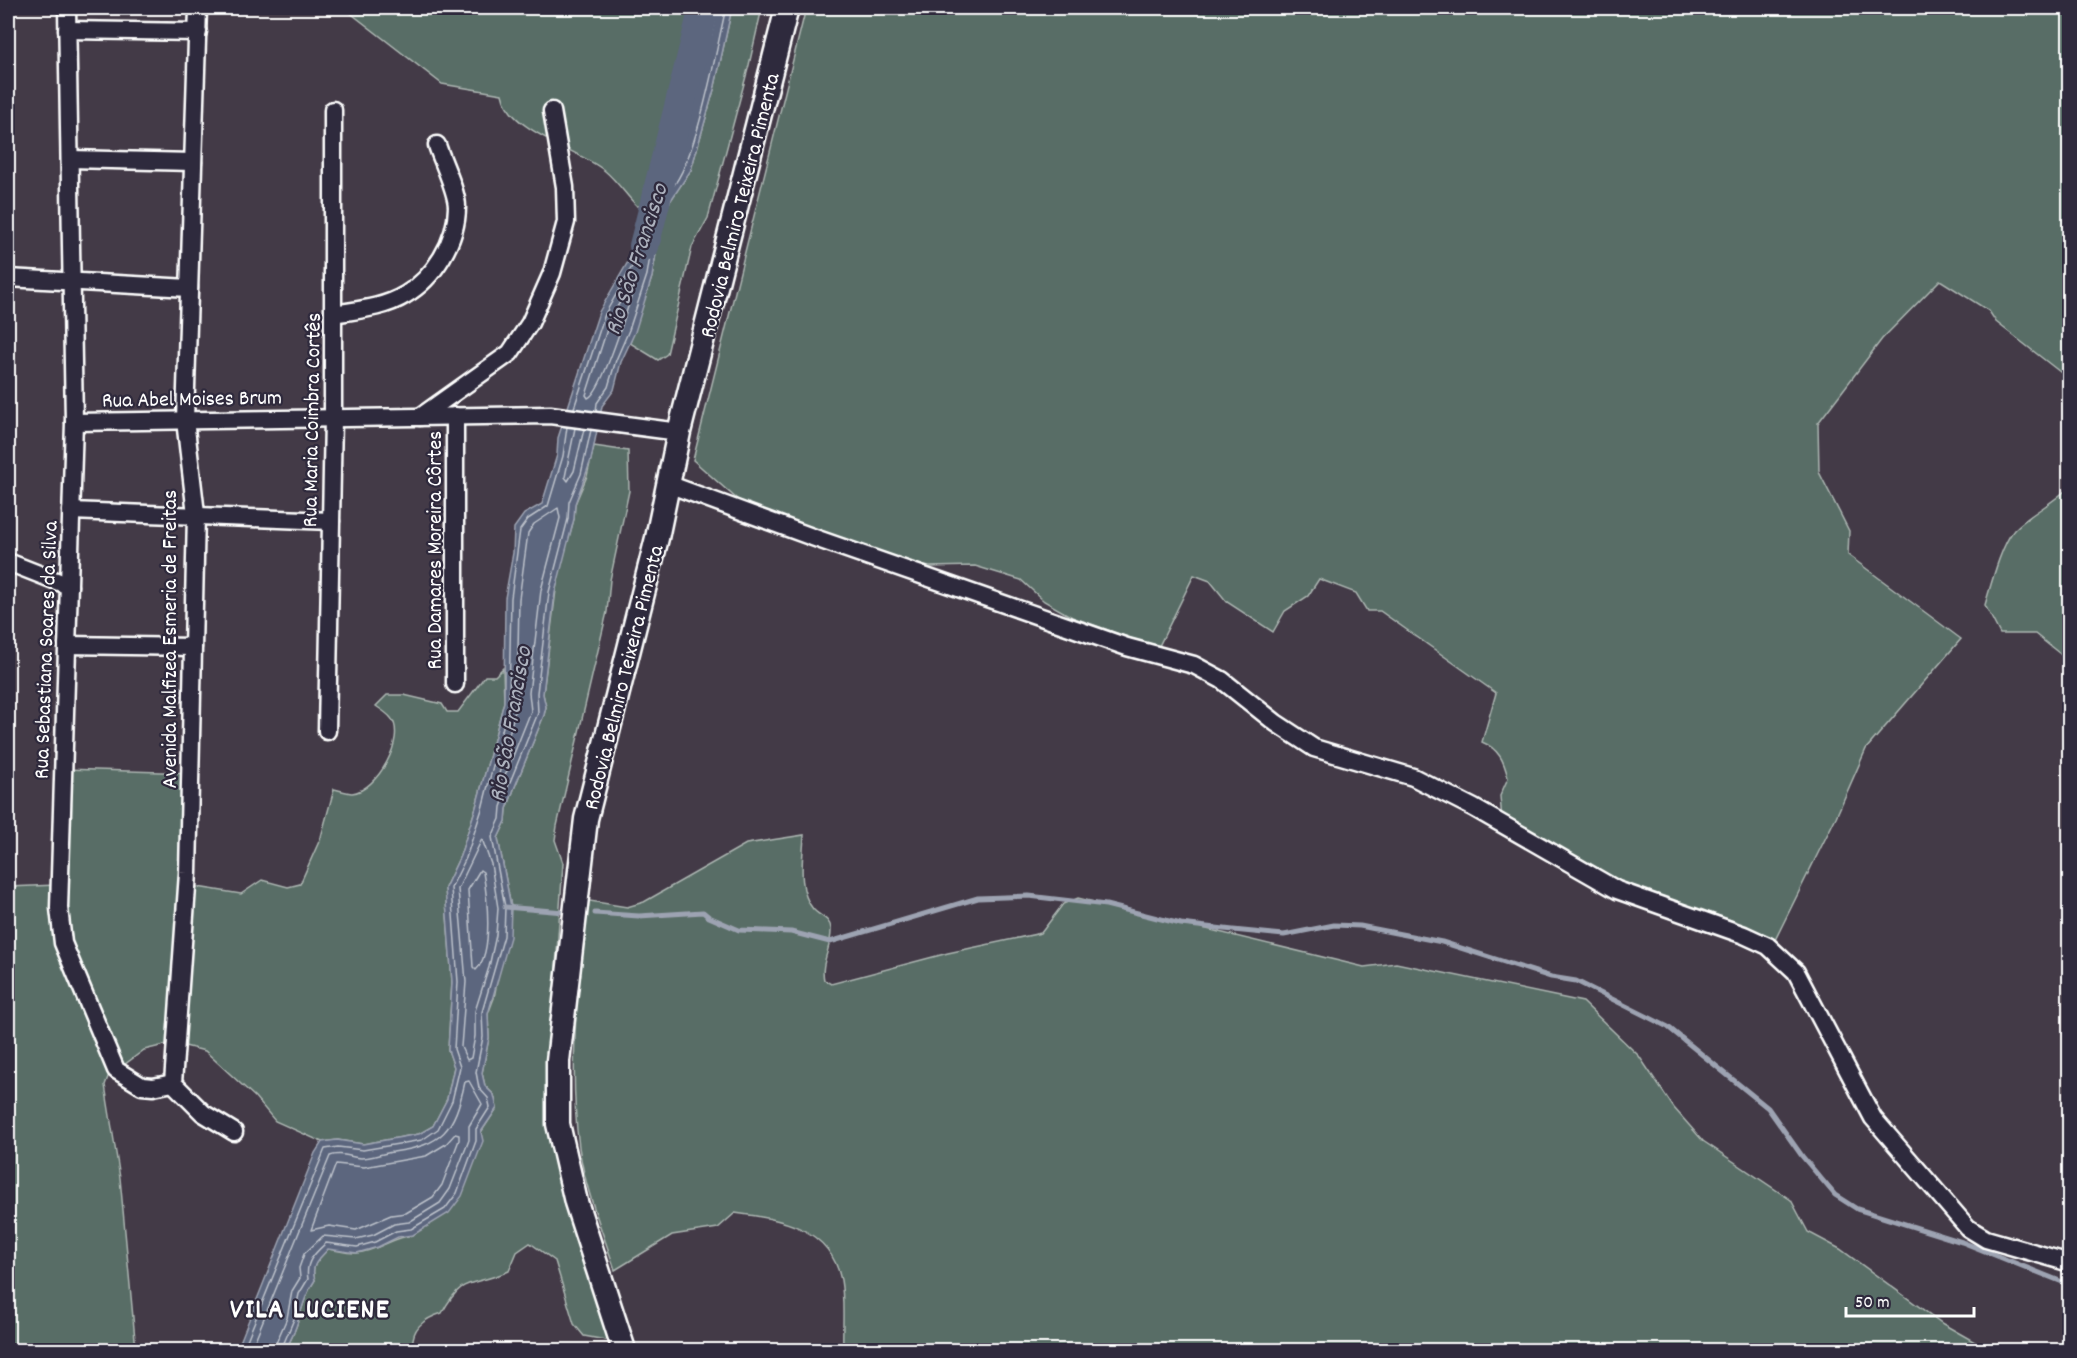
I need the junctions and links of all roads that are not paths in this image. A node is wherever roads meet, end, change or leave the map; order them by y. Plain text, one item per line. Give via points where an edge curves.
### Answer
1 (67, 8) edge
2 (198, 8) edge
3 (787, 8) edge
4 (67, 30) junction
5 (198, 32) junction
6 (333, 110) dead end
7 (552, 111) dead end
8 (437, 145) dead end
9 (70, 159) junction
10 (194, 162) junction
11 (8, 278) edge
12 (72, 281) junction
13 (189, 288) junction
14 (333, 314) junction
15 (455, 416) junction
16 (420, 417) junction
17 (333, 418) junction
18 (185, 420) junction
19 (74, 422) junction
20 (679, 432) junction
21 (668, 483) junction
22 (71, 511) junction
23 (196, 514) junction
24 (331, 521) junction
25 (8, 562) edge
26 (69, 585) junction
27 (66, 645) junction
28 (193, 647) junction
29 (455, 684) dead end
30 (327, 730) dead end
31 (173, 1083) junction
32 (234, 1132) dead end
33 (2070, 1263) edge
34 (624, 1350) edge

1 - 4 street, Rua Sebastiana Soares da Silva
2 - 5 street, Avenida Malfizea Esmeria de Freitas
3 - 20 main road, Rodovia Belmiro Teixeira Pimenta
4 - 5 street
4 - 9 street, Rua Sebastiana Soares da Silva
5 - 10 street, Avenida Malfizea Esmeria de Freitas
6 - 14 street, Rua Maria Coimbra Cortês
7 - 16 street via 565,186 566,222 552,273 530,323 510,353
8 - 14 street via 457,205 452,238 441,260 405,295 376,307
9 - 10 street
9 - 12 street, Rua Sebastiana Soares da Silva
10 - 13 street, Avenida Malfizea Esmeria de Freitas
11 - 12 street
12 - 13 street
12 - 19 street, Rua Sebastiana Soares da Silva
13 - 18 street, Avenida Malfizea Esmeria de Freitas
14 - 17 street, Rua Maria Coimbra Cortês
15 - 16 street, Rua Abel Moises Brum
15 - 20 street, Rua Abel Moises Brum via 550,415
15 - 29 street, Rua Damares Moreira Côrtes
16 - 17 street, Rua Abel Moises Brum
17 - 18 street, Rua Abel Moises Brum
17 - 24 street, Rua Maria Coimbra Cortês
18 - 19 street, Rua Abel Moises Brum
18 - 23 street, Avenida Malfizea Esmeria de Freitas
19 - 22 street, Rua Sebastiana Soares da Silva
20 - 21 main road, Rodovia Belmiro Teixeira Pimenta
21 - 33 street via 1127,647 1194,665 1222,680 1314,748 1413,777 1617,890 1768,946 1796,972 1873,1118 1968,1228 1986,1239
21 - 34 main road, Rodovia Belmiro Teixeira Pimenta via 586,819 558,1061 558,1124 566,1164
22 - 23 street
22 - 26 street, Rua Sebastiana Soares da Silva
23 - 24 street
23 - 28 street, Avenida Malfizea Esmeria de Freitas
24 - 30 street, Rua Maria Coimbra Cortês
25 - 26 street
26 - 27 street, Rua Sebastiana Soares da Silva
27 - 28 street
27 - 31 street, Rua Sebastiana Soares da Silva via 59,859 63,943 116,1070 142,1086
28 - 31 street, Avenida Malfizea Esmeria de Freitas via 188,873
31 - 32 street via 203,1113

